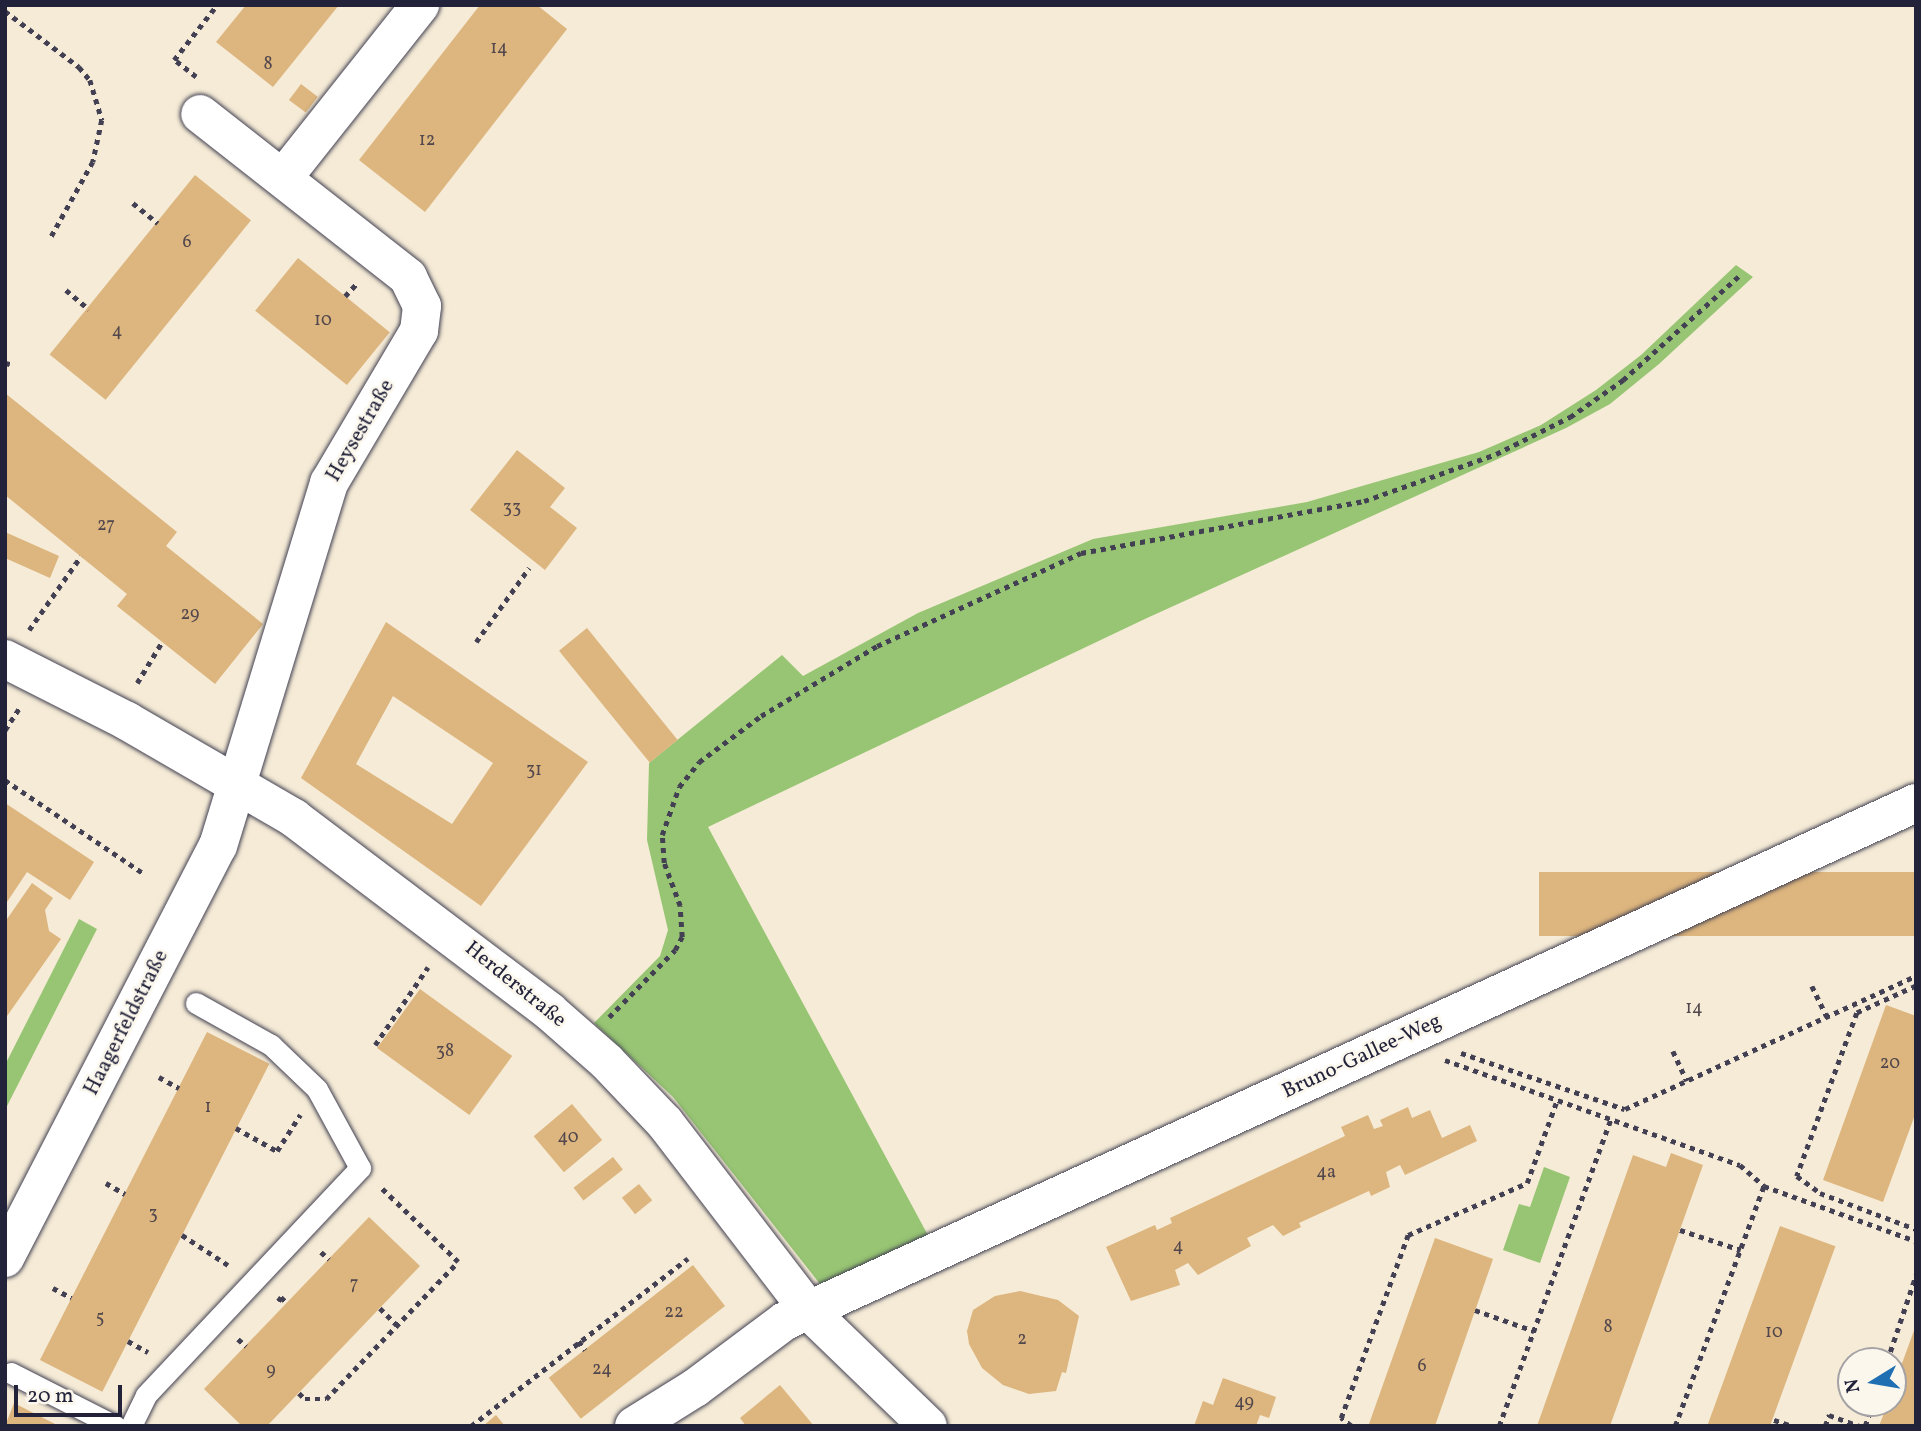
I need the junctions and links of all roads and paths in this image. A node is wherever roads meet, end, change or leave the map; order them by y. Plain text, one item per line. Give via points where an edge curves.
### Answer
1 (217, 5) edge
2 (420, 5) edge
3 (5, 10) edge
4 (174, 60) dead end
5 (200, 114) dead end
6 (283, 178) junction
7 (133, 203) dead end
8 (158, 223) dead end
9 (50, 239) dead end
10 (1739, 276) dead end
11 (66, 290) dead end
12 (89, 309) dead end
13 (80, 556) dead end
14 (529, 568) dead end
15 (162, 642) dead end
16 (475, 642) dead end
17 (13, 650) edge
18 (130, 694) dead end
19 (25, 700) dead end
20 (5, 730) edge
21 (5, 780) edge
22 (237, 784) junction
23 (1916, 803) edge
24 (143, 873) dead end
25 (435, 956) dead end
26 (1916, 976) edge
27 (1812, 986) dead end
28 (1916, 986) edge
29 (197, 1003) dead end
30 (1827, 1017) junction
31 (1418, 1031) junction
32 (586, 1043) junction
33 (375, 1045) dead end
34 (1673, 1051) dead end
35 (159, 1077) dead end
36 (1688, 1081) junction
37 (179, 1088) dead end
38 (317, 1089) junction
39 (1557, 1100) junction
40 (1611, 1119) junction
41 (236, 1128) dead end
42 (360, 1168) junction
43 (106, 1183) dead end
44 (1764, 1186) junction
45 (125, 1194) dead end
46 (1916, 1229) edge
47 (1680, 1230) dead end
48 (182, 1235) dead end
49 (1916, 1241) edge
50 (1741, 1250) junction
51 (5, 1258) edge
52 (688, 1258) dead end
53 (223, 1259) dead end
54 (1916, 1275) edge
55 (652, 1286) junction
56 (53, 1288) dead end
57 (657, 1292) dead end
58 (72, 1298) dead end
59 (380, 1308) dead end
60 (1475, 1310) dead end
61 (808, 1311) junction
62 (397, 1325) junction
63 (1534, 1331) junction
64 (579, 1341) junction
65 (1892, 1347) edge
66 (585, 1350) dead end
67 (11, 1373) dead end
68 (299, 1393) dead end
69 (660, 1419) edge
70 (1774, 1420) dead end
71 (115, 1426) edge
72 (131, 1426) edge
73 (471, 1426) edge
74 (928, 1426) edge
75 (1351, 1426) edge
76 (1499, 1426) edge
77 (1675, 1426) edge
78 (1793, 1426) edge
79 (1825, 1426) edge
80 (1859, 1426) edge

1 - 4 path
2 - 6 street
3 - 9 path via 79,67 90,80 102,120 93,162
5 - 6 street, Heysestraße
6 - 22 street, Heysestraße via 408,277 422,306 419,331 329,483
7 - 8 path
10 - 32 path via 1623,380 1570,417 1496,454 1364,501 1081,553 877,646 761,716 699,762 679,787 662,835 664,863 680,906 682,937 676,950
11 - 12 path
13 - 17 path
14 - 16 path
15 - 18 path
17 - 22 street, Herderstraße
19 - 20 path
21 - 24 path
22 - 32 street, Herderstraße via 294,818 424,912
22 - 51 street, Haagerfeldstraße via 218,846
23 - 31 street, Bruno-Gallee-Weg
25 - 33 path
26 - 30 path
27 - 30 path
28 - 46 path via 1857,1013 1797,1176 1820,1193
29 - 38 lane via 271,1045
30 - 36 path
31 - 36 path via 1437,1045 1625,1109
31 - 39 path via 1417,1050
31 - 61 street, Bruno-Gallee-Weg
32 - 61 street, Herderstraße via 665,1123
34 - 36 path
35 - 37 path
38 - 41 path via 276,1152
38 - 42 lane
39 - 40 path
39 - 75 path via 1527,1183 1408,1236 1341,1418
40 - 44 path via 1740,1165
40 - 63 path
42 - 62 path via 458,1262
42 - 72 lane via 146,1395
43 - 45 path
44 - 49 path
44 - 50 path
47 - 50 path
48 - 53 path
50 - 77 path
52 - 55 path
54 - 65 path
55 - 57 path
55 - 64 path
56 - 58 path
59 - 62 path
60 - 63 path
61 - 69 street, Bruno-Gallee-Weg via 769,1330
61 - 74 street, Herderstraße
62 - 68 path via 326,1399 305,1399
63 - 76 path
64 - 66 path
64 - 73 path
67 - 71 lane
70 - 78 path
79 - 80 path via 1829,1415

